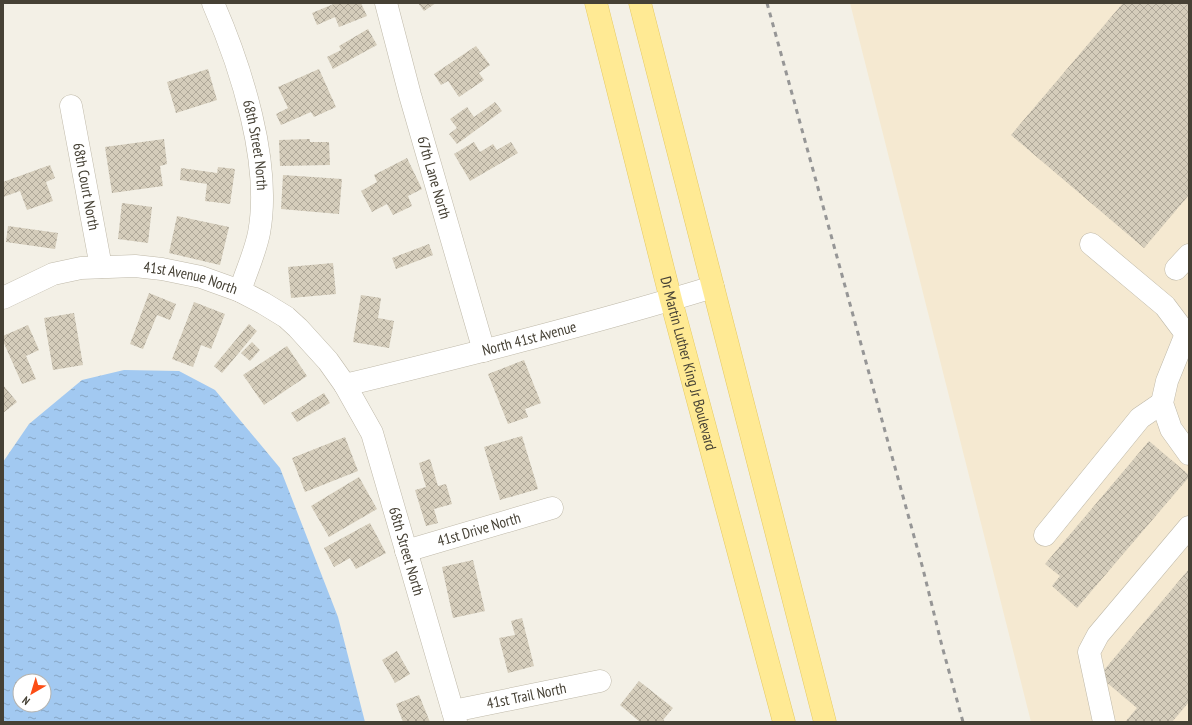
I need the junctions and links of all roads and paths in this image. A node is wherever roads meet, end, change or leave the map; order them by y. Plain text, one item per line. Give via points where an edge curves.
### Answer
1 (213, 3) edge
2 (386, 3) edge
3 (596, 3) edge
4 (640, 3) edge
5 (71, 106) dead end
6 (1091, 244) dead end
7 (101, 266) junction
8 (713, 287) junction
9 (240, 291) junction
10 (3, 298) edge
11 (671, 300) junction
12 (1187, 332) edge
13 (484, 352) junction
14 (345, 385) junction
15 (1162, 403) junction
16 (1189, 454) edge
17 (552, 508) dead end
18 (1189, 527) edge
19 (1045, 535) dead end
20 (406, 551) junction
21 (600, 681) dead end
22 (454, 717) edge
23 (784, 722) edge
24 (825, 722) edge
25 (1104, 722) edge

1 - 9 street, 68th Street North via 240,78 256,136 260,167 262,194 258,234
2 - 13 street, 67th Lane North via 412,103
3 - 11 main road, Dr Martin Luther King Jr Boulevard
4 - 8 main road
5 - 7 street, 68th Court North
6 - 12 street via 1165,306
7 - 9 street, 41st Avenue North via 162,268 202,277
7 - 10 street, 41st Avenue North via 53,274
8 - 11 street, North 41st Avenue
8 - 24 main road
9 - 14 street, 41st Avenue North via 286,317 328,361
11 - 13 street, North 41st Avenue
11 - 23 main road, Dr Martin Luther King Jr Boulevard
12 - 15 street via 1167,381
13 - 14 street, North 41st Avenue
14 - 20 street, 68th Street North via 372,433
15 - 16 street via 1170,428
15 - 19 street via 1140,418
17 - 20 street, 41st Drive North
18 - 25 street via 1098,635 1089,652
20 - 22 street, 68th Street North
21 - 22 street, 41st Trail North

